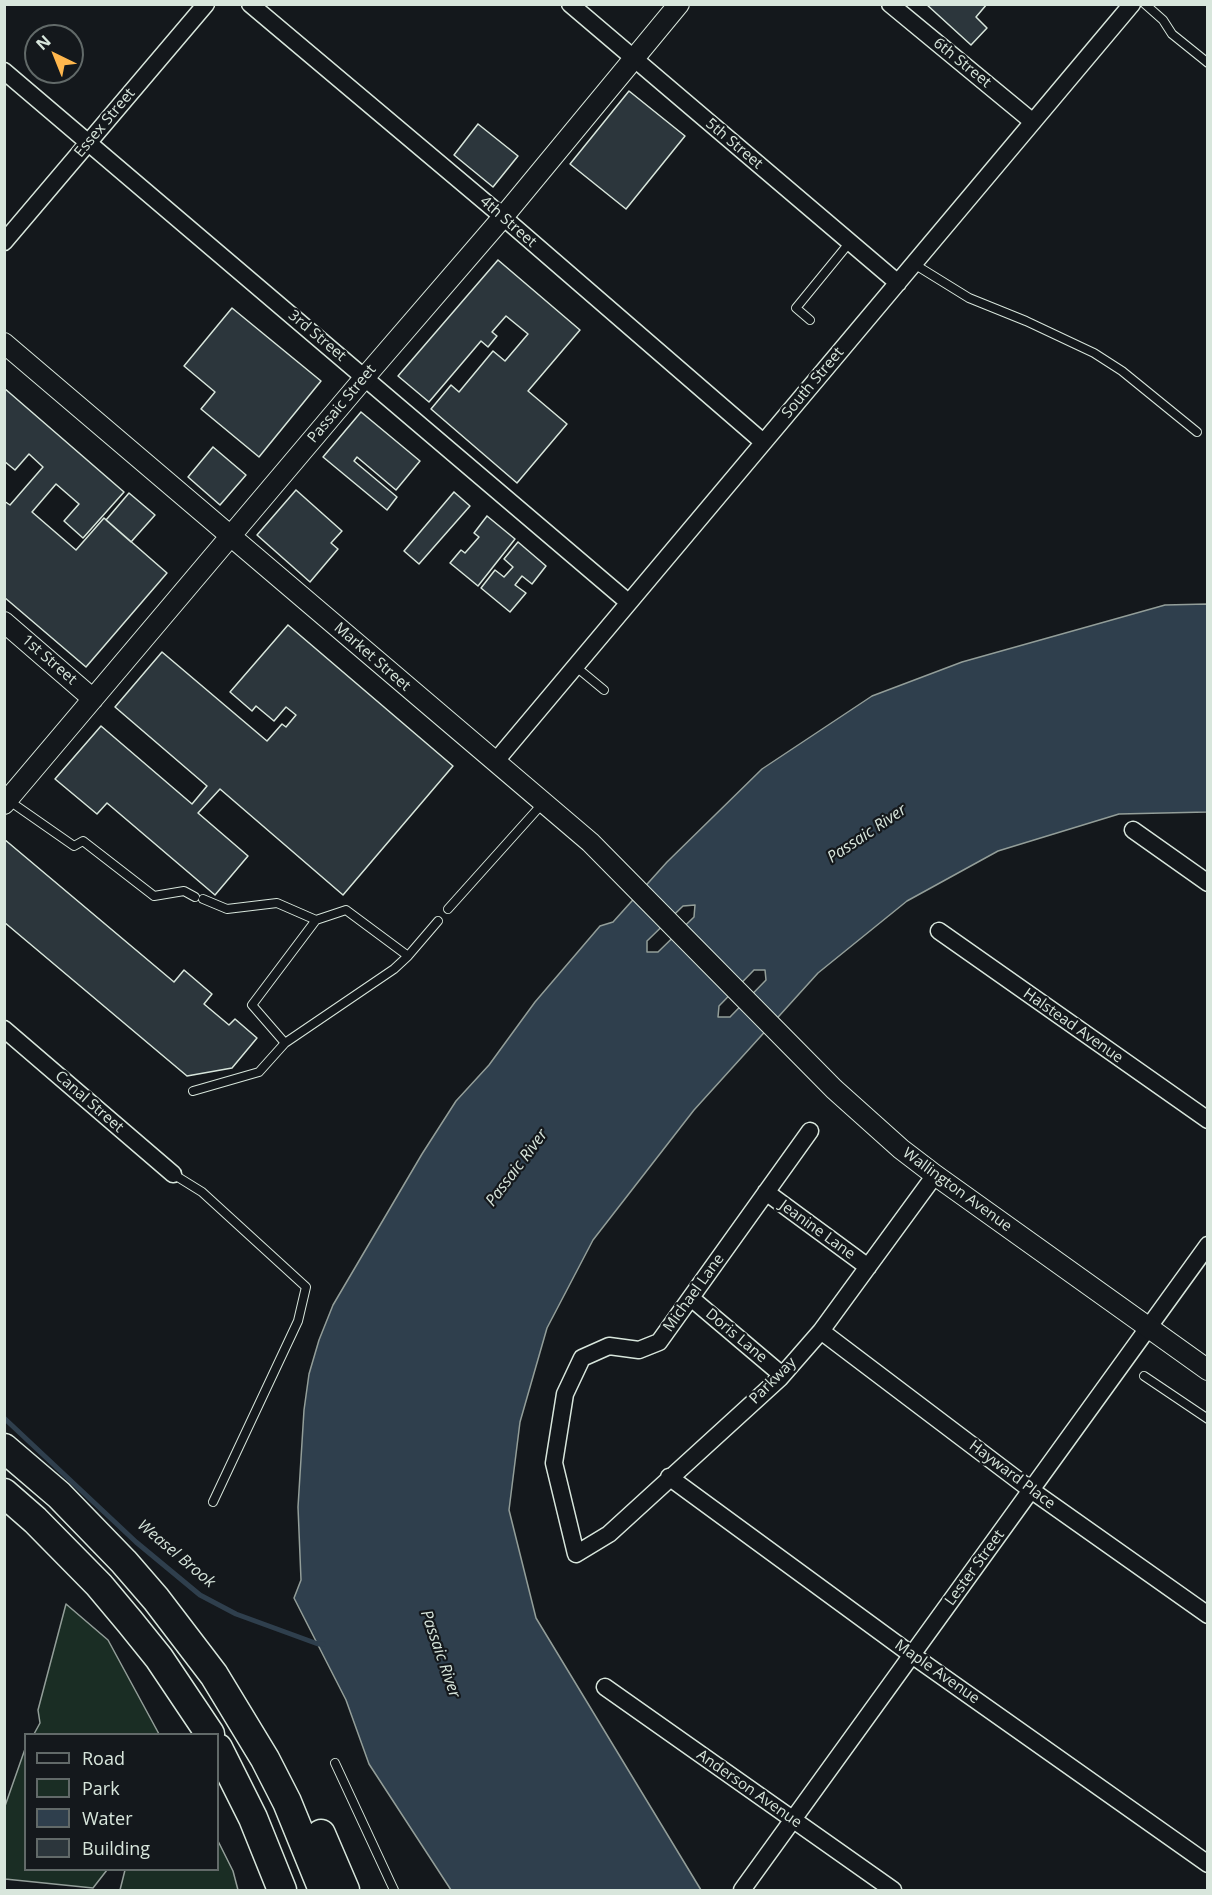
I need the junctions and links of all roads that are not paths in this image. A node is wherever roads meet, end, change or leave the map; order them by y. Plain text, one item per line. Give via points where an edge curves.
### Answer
1 (206, 4) edge
2 (249, 4) edge
3 (570, 4) edge
4 (680, 4) edge
5 (890, 4) edge
6 (1132, 4) edge
7 (1144, 4) edge
8 (635, 60) junction
9 (1208, 63) edge
10 (4, 71) edge
11 (1033, 122) junction
12 (89, 142) junction
13 (503, 217) junction
14 (4, 242) edge
15 (850, 242) junction
16 (914, 264) junction
17 (898, 283) junction
18 (810, 320) dead end
19 (4, 343) edge
20 (365, 377) junction
21 (1197, 432) dead end
22 (763, 442) junction
23 (231, 535) junction
24 (628, 602) junction
25 (4, 622) edge
26 (575, 666) junction
27 (604, 690) dead end
28 (93, 699) junction
29 (495, 762) junction
30 (6, 802) edge
31 (544, 803) junction
32 (1133, 830) dead end
33 (1208, 883) edge
34 (448, 909) dead end
35 (316, 920) junction
36 (438, 921) dead end
37 (939, 931) dead end
38 (408, 956) junction
39 (729, 982) joint
40 (4, 1029) edge
41 (285, 1043) junction
42 (193, 1091) dead end
43 (1208, 1120) edge
44 (810, 1131) dead end
45 (173, 1174) joint
46 (934, 1175) junction
47 (766, 1192) junction
48 (1208, 1245) edge
49 (868, 1267) junction
50 (691, 1298) junction
51 (1148, 1328) junction
52 (820, 1331) junction
53 (1208, 1370) edge
54 (782, 1375) junction
55 (1144, 1376) dead end
56 (1208, 1419) edge
57 (4, 1448) edge
58 (669, 1477) junction
59 (1031, 1490) junction
60 (4, 1493) edge
61 (213, 1502) dead end
62 (576, 1554) joint
63 (156, 1599) junction
64 (1208, 1615) edge
65 (912, 1655) junction
66 (605, 1687) dead end
67 (209, 1733) edge
68 (219, 1750) edge
69 (334, 1763) dead end
70 (793, 1820) junction
71 (1208, 1864) edge
72 (282, 1890) edge
73 (323, 1890) edge
74 (345, 1890) edge
75 (394, 1890) edge
76 (742, 1890) edge
77 (893, 1890) edge

1 - 12 street, Essex Street
2 - 13 street, 4th Street
3 - 8 street, 5th Street
4 - 8 street, Passaic Street
5 - 11 street, 6th Street
6 - 11 street, South Street
7 - 9 lane via 1172,34
8 - 13 street, Passaic Street
8 - 15 street, 5th Street
10 - 12 street, 3rd Street
11 - 16 street, South Street
12 - 14 street, Essex Street
12 - 20 street, 3rd Street
13 - 20 street, Passaic Street
13 - 22 street, 4th Street
15 - 17 street, 5th Street
15 - 18 lane via 796,308
16 - 17 street, South Street
16 - 21 lane via 969,298 1094,353
17 - 22 street, South Street
19 - 23 street, Market Street
20 - 23 street, Passaic Street
20 - 24 street, 3rd Street
22 - 24 street, South Street
23 - 28 street, Passaic Street
23 - 29 street, Market Street
24 - 26 street, South Street
25 - 28 street, 1st Street
26 - 27 lane
26 - 29 street, South Street
28 - 30 street, Passaic Street
29 - 31 street, Market Street
30 - 35 lane via 74,846 83,841 154,896 184,891 227,909 277,903
31 - 34 lane
31 - 39 street, Market Street via 590,842
32 - 33 street
35 - 38 lane via 346,910
35 - 41 lane via 252,1005
36 - 38 lane
37 - 43 street, Halstead Avenue
38 - 41 lane
39 - 46 street, Wallington Avenue via 868,1121
40 - 45 street, Canal Street
41 - 42 lane via 259,1072
44 - 47 street, Michael Lane
45 - 61 lane via 202,1192 306,1287 298,1322
46 - 49 street, Parkway
46 - 51 street, Wallington Avenue
47 - 49 street, Jeanine Lane
47 - 50 street, Michael Lane
48 - 51 street, Lester Street
49 - 52 street, Parkway
50 - 54 street, Doris Lane
50 - 62 street, Michael Lane via 658,1342 639,1350 609,1346 582,1358 565,1394 554,1463
51 - 53 street, Wallington Avenue
51 - 59 street, Lester Street
52 - 54 street, Parkway
52 - 59 street, Hayward Place
54 - 58 street, Parkway
55 - 56 lane
57 - 63 highway via 59,1495
58 - 62 street, Parkway via 609,1534
58 - 65 street, Maple Avenue
59 - 64 street, Hayward Place
59 - 65 street, Lester Street
60 - 67 highway via 74,1560 130,1622
63 - 73 highway via 214,1675 253,1738 287,1802
63 - 74 highway via 224,1671 276,1744 304,1794
65 - 70 street, Lester Street
65 - 71 street, Maple Avenue
66 - 70 street, Anderson Avenue
68 - 72 highway via 253,1818
69 - 75 lane
70 - 76 street, Lester Street
70 - 77 street, Anderson Avenue

